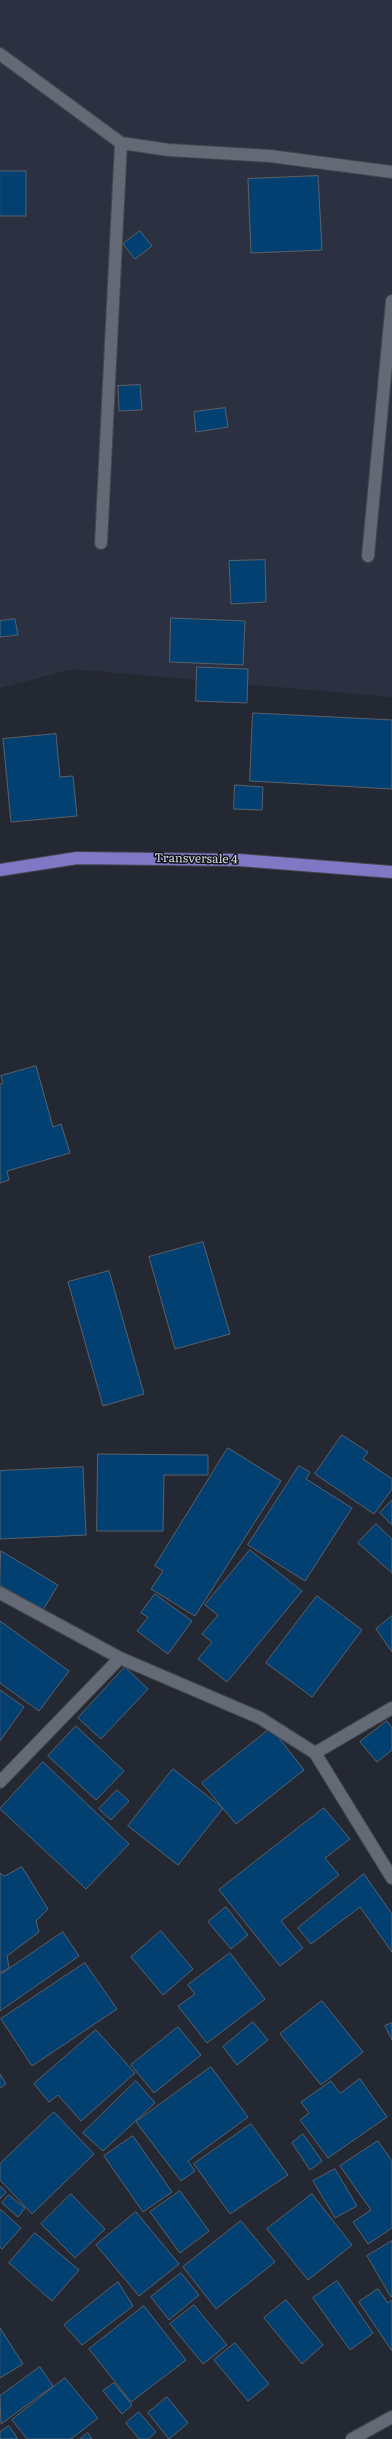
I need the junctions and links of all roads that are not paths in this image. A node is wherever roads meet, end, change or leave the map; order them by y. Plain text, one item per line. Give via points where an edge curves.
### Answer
1 (0, 54) edge
2 (121, 143) junction
3 (392, 172) edge
4 (392, 301) edge
5 (101, 543) dead end
6 (368, 556) dead end
7 (0, 870) edge
8 (392, 872) edge
9 (0, 1593) edge
10 (120, 1658) junction
11 (392, 1708) edge
12 (315, 1754) junction
13 (0, 1782) edge
14 (392, 1878) edge
15 (392, 2417) edge
16 (352, 2439) edge

1 - 2 street
2 - 3 street via 169,150 270,156
2 - 5 street
4 - 6 street
7 - 8 main road, Transversale 4 via 85,858 239,860
9 - 10 street
10 - 12 street via 260,1718
10 - 13 street
11 - 12 street
12 - 14 street
15 - 16 street

